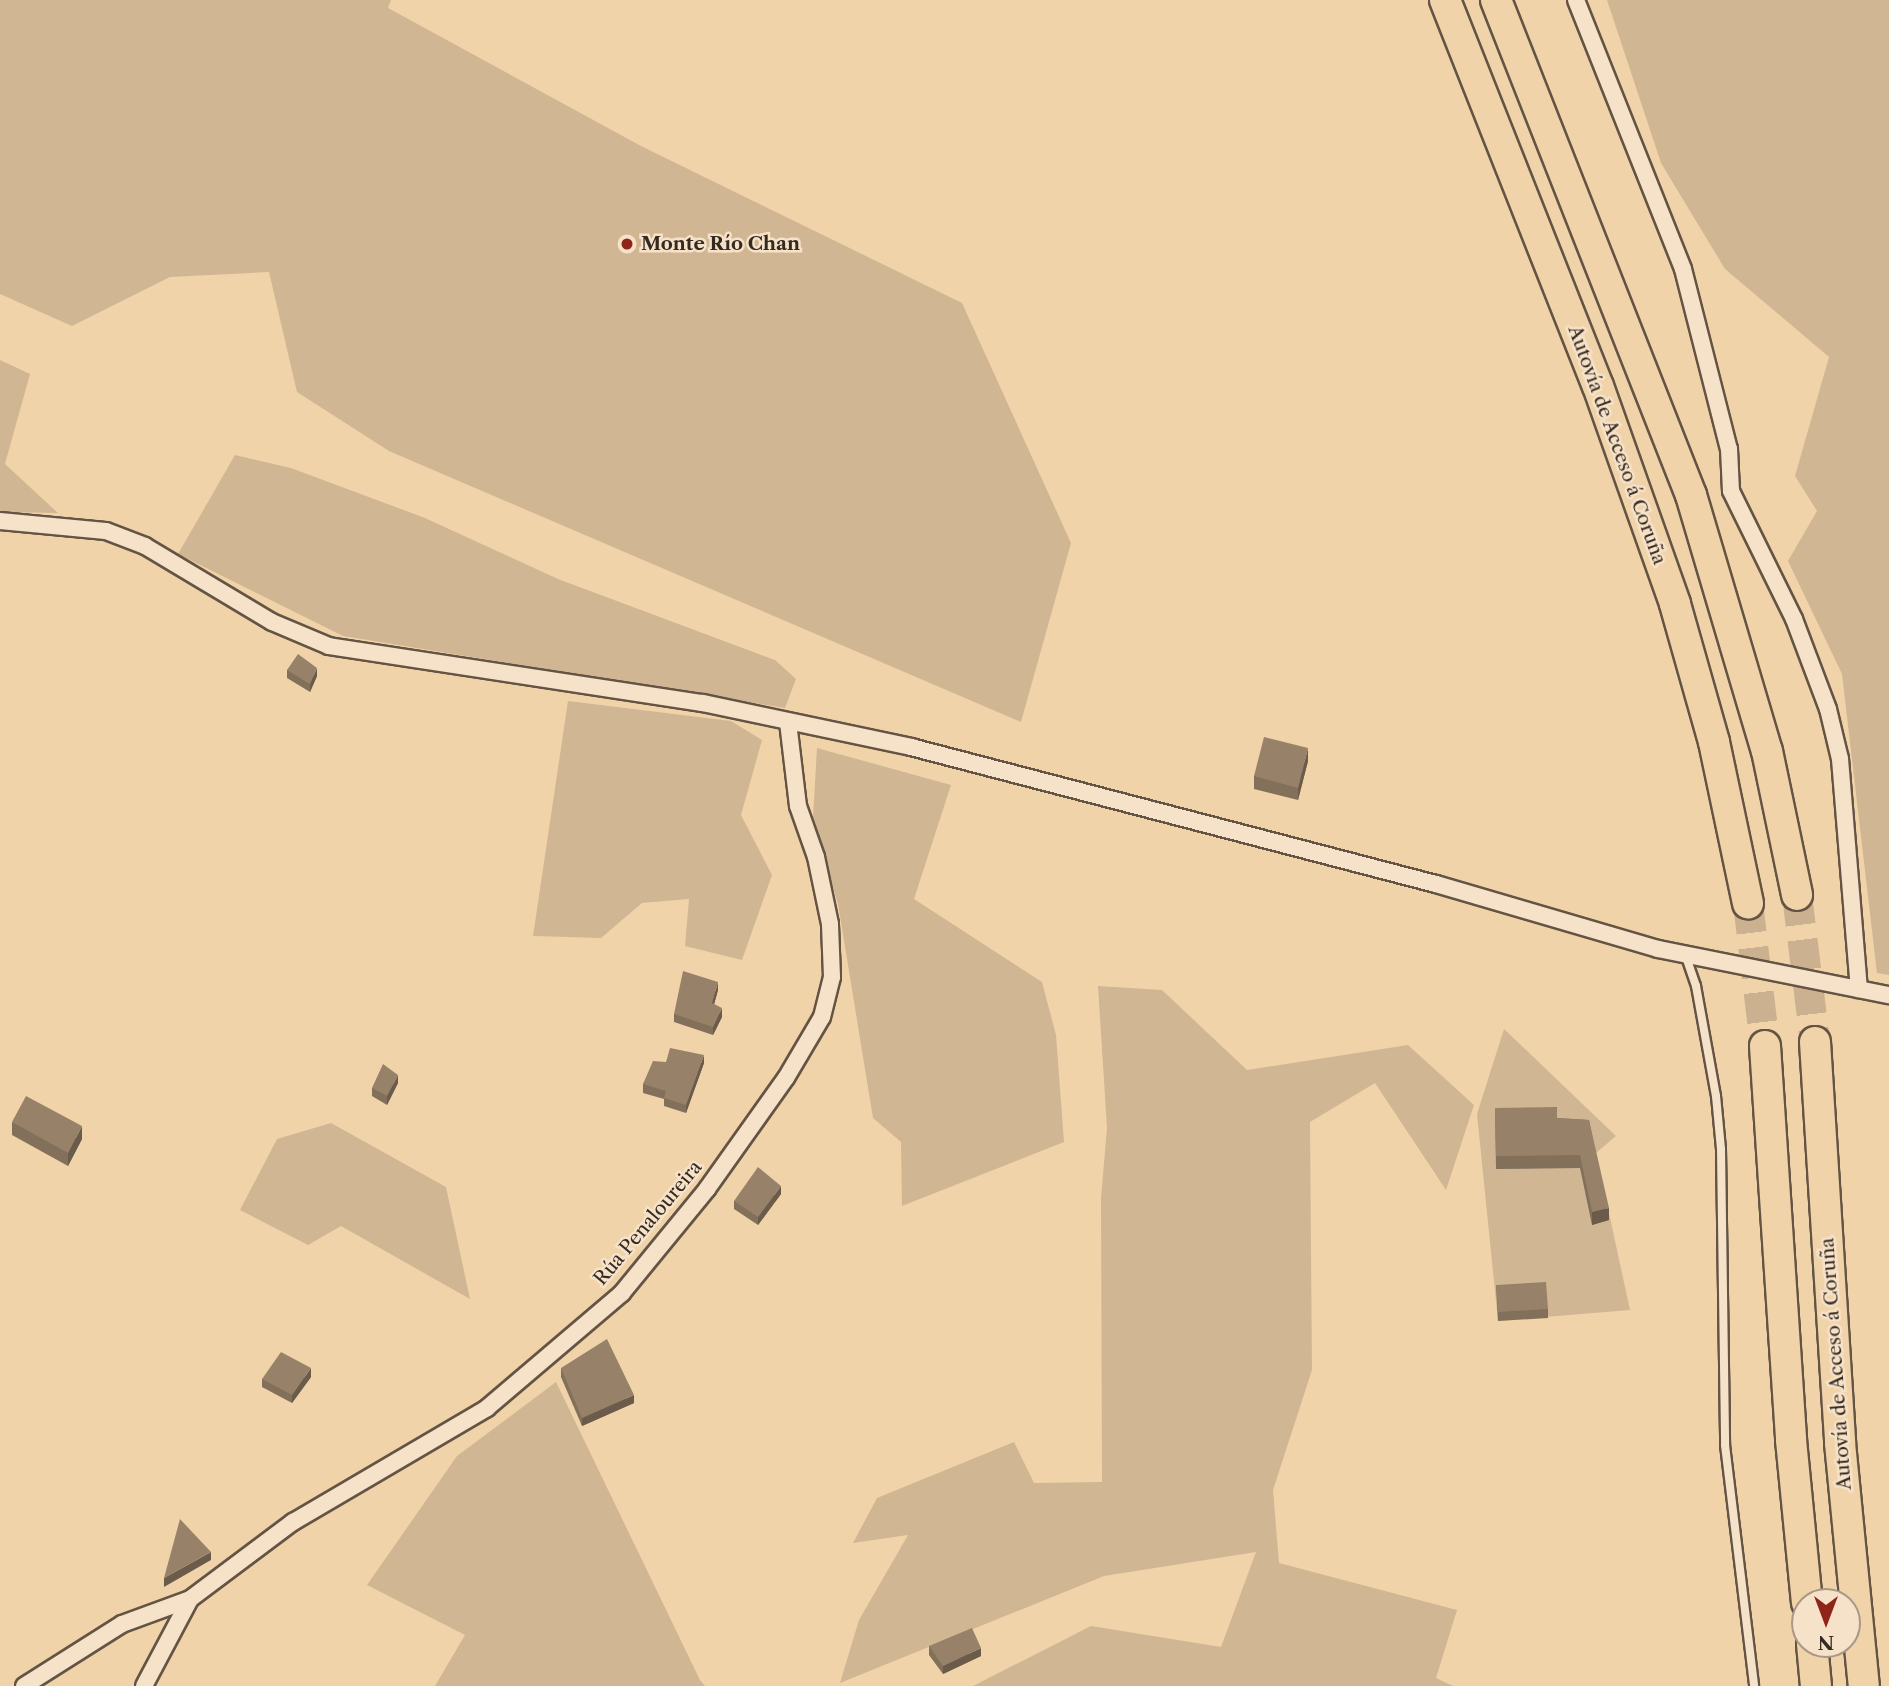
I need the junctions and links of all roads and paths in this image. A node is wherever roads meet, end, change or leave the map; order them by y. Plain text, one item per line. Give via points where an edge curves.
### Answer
1 (1445, 0) edge
2 (1496, 0) edge
3 (1576, 0) edge
4 (0, 521) edge
5 (788, 722) junction
6 (1797, 895) tunnel mouth
7 (1748, 903) tunnel mouth
8 (1685, 954) junction
9 (1864, 990) junction
10 (1889, 996) edge
11 (1815, 1042) tunnel mouth
12 (1765, 1046) tunnel mouth
13 (1806, 1588) edge
14 (190, 1599) junction
15 (1813, 1658) edge
16 (24, 1686) edge
17 (145, 1686) edge
18 (1754, 1686) edge
19 (1816, 1686) edge
20 (1864, 1686) edge

1 - 7 highway, Autovía de Acceso á Coruña via 1598,386 1675,604 1714,742
2 - 6 highway via 1691,495 1767,751
3 - 9 street via 1683,269 1729,449 1731,491 1794,619 1828,709 1840,759
4 - 5 street via 65,524 119,536 145,546 272,622 329,646 703,704
5 - 8 street via 911,747
5 - 14 street, Rúa Penaloureira via 798,806 816,856 830,924 832,977 822,1017 786,1077 707,1189 622,1293 561,1347 487,1408 293,1522
8 - 9 street
8 - 18 lane via 1696,986 1721,1149 1725,1445
9 - 10 street
11 - 20 highway, Autovía de Acceso á Coruña via 1840,1443
12 - 13 highway via 1791,1440
14 - 16 street via 122,1625
14 - 17 street, Rúa Penaloureira
15 - 19 highway

